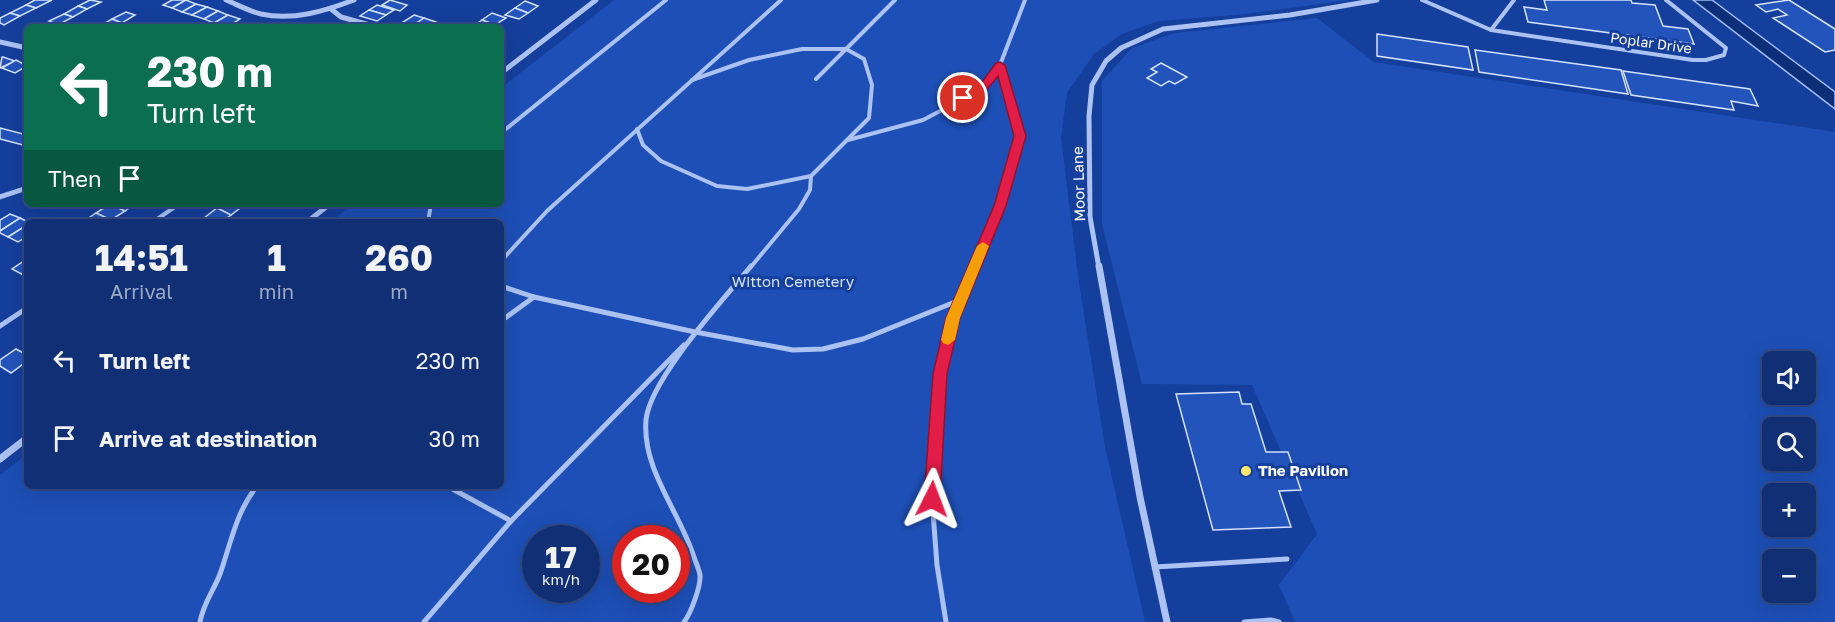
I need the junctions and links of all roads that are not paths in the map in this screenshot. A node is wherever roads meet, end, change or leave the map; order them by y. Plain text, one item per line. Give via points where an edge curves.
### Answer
1 (226, 0) edge
2 (354, 0) edge
3 (596, 0) edge
4 (666, 0) edge
5 (781, 0) edge
6 (896, 0) edge
7 (1025, 0) edge
8 (1377, 0) edge
9 (1422, 0) edge
10 (1514, 0) edge
11 (1666, 0) edge
12 (331, 9) junction
13 (366, 24) edge
14 (1491, 30) junction
15 (0, 42) edge
16 (24, 47) edge
17 (846, 49) junction
18 (1000, 65) junction
19 (504, 71) edge
20 (816, 79) dead end
21 (692, 80) junction
22 (637, 129) junction
23 (504, 131) edge
24 (845, 141) junction
25 (811, 176) junction
26 (24, 189) edge
27 (0, 197) edge
28 (175, 207) edge
29 (326, 207) edge
30 (157, 219) edge
31 (311, 219) edge
32 (504, 258) edge
33 (504, 287) edge
34 (534, 297) junction
35 (960, 300) junction
36 (24, 310) edge
37 (504, 319) edge
38 (0, 326) edge
39 (696, 332) junction
40 (24, 440) edge
41 (0, 459) edge
42 (255, 489) edge
43 (452, 489) edge
44 (511, 521) junction
45 (1287, 559) dead end
46 (1155, 567) junction
47 (200, 622) edge
48 (424, 622) edge
49 (684, 622) edge
50 (946, 622) edge
51 (1167, 622) edge
52 (1244, 622) edge
53 (1279, 622) edge

1 - 12 street via 261,14 305,14
2 - 12 street
3 - 19 street
4 - 23 lane
5 - 21 lane
6 - 17 lane
7 - 18 lane
8 - 46 street, Moor Lane via 1290,15 1163,29 1121,48 1106,61 1092,85 1090,217
9 - 14 lane, Poplar Drive
10 - 14 lane
11 - 14 lane, Poplar Drive via 1726,48 1724,55 1693,60
12 - 13 street via 341,17
15 - 16 street
17 - 20 lane
17 - 21 lane via 802,49 759,58
17 - 24 lane via 864,59 872,85 869,118
18 - 24 lane via 984,88 923,120
18 - 35 lane via 1020,136 1000,206
21 - 22 lane
22 - 25 lane via 643,145 661,161 717,186 747,189
22 - 32 lane via 547,211
24 - 25 lane
25 - 39 lane via 810,190 799,209
26 - 27 street
28 - 30 lane
29 - 31 street
33 - 34 lane
34 - 37 lane
34 - 39 lane
35 - 39 lane via 892,330 804,350
35 - 50 lane via 940,374 932,499
36 - 38 lane
39 - 44 lane
39 - 49 lane via 658,386 646,419 648,446 663,489 688,537 700,576 690,614
40 - 41 street
42 - 47 lane via 236,525
43 - 44 lane
44 - 48 lane
45 - 46 lane
46 - 51 street, Moor Lane
52 - 53 lane

